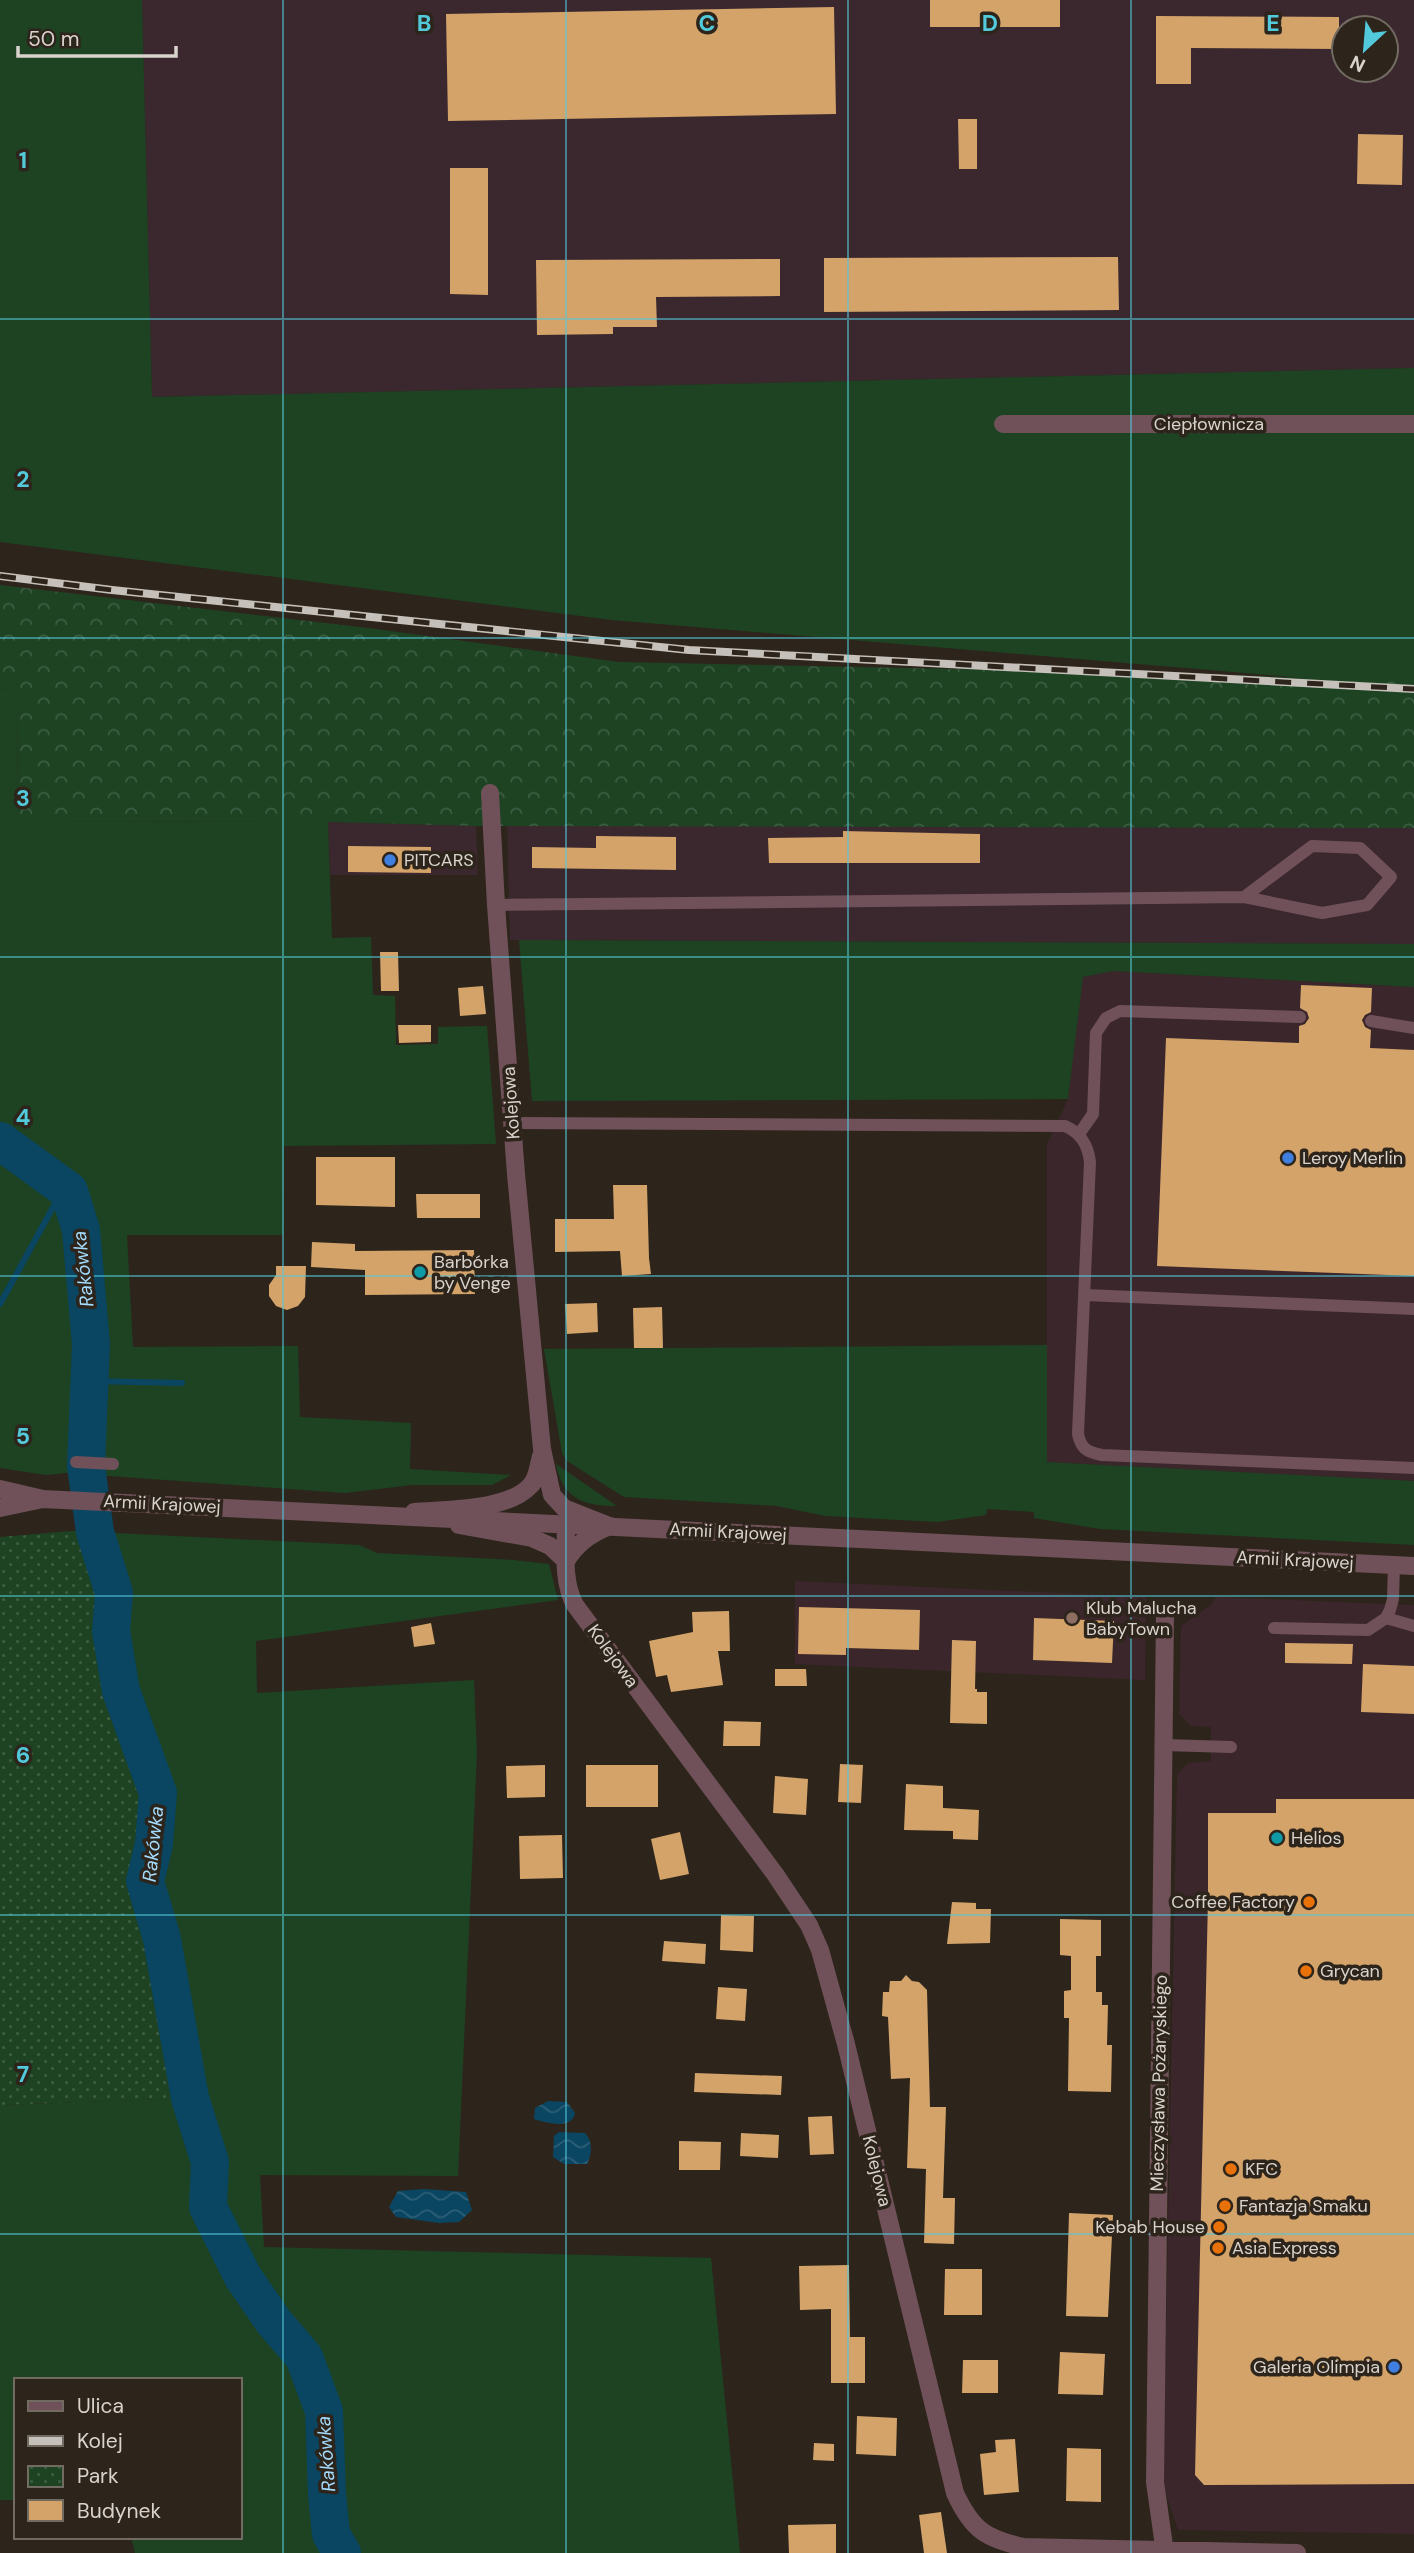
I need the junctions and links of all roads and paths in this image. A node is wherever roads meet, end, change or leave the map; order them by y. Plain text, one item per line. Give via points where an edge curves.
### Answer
1 (1003, 424) dead end
2 (1414, 424) edge
3 (490, 793) dead end
4 (1244, 897) junction
5 (496, 905) junction
6 (1300, 1017) dead end
7 (1371, 1021) dead end
8 (1414, 1028) edge
9 (513, 1122) junction
10 (1079, 1134) junction
11 (1085, 1295) junction
12 (1414, 1309) edge
13 (542, 1449) junction
14 (76, 1462) dead end
15 (113, 1464) dead end
16 (1414, 1468) edge
17 (0, 1489) edge
18 (43, 1499) junction
19 (0, 1508) edge
20 (395, 1514) junction
21 (566, 1524) junction
22 (610, 1526) junction
23 (566, 1561) junction
24 (1394, 1565) junction
25 (1414, 1566) edge
26 (1165, 1615) dead end
27 (1386, 1618) junction
28 (1414, 1626) edge
29 (1274, 1628) dead end
30 (1164, 1745) junction
31 (1231, 1746) dead end
32 (985, 2545) edge
33 (1165, 2552) edge
34 (1297, 2553) edge

1 - 2 street, Ciepłownicza
3 - 5 street, Kolejowa
4 - 4 lane via 1322,913 1367,905 1391,877 1360,848 1312,846
4 - 5 lane
5 - 9 street, Kolejowa
6 - 10 lane via 1120,1010 1105,1018 1096,1033 1093,1114
7 - 8 lane
9 - 10 lane via 1053,1124
9 - 13 street, Kolejowa
10 - 11 lane via 1090,1162
11 - 12 lane
11 - 16 lane via 1078,1434 1088,1452
13 - 20 street via 536,1477 518,1496 501,1503
13 - 22 street, Kolejowa via 551,1495 564,1508
14 - 15 lane
17 - 18 street, Armii Krajowej
18 - 19 street, Armii Krajowej
18 - 20 street, Armii Krajowej
20 - 21 street, Armii Krajowej
20 - 23 street via 532,1538
21 - 22 street, Armii Krajowej
21 - 23 street, Kolejowa
22 - 23 street via 584,1540
22 - 24 street, Armii Krajowej
23 - 32 street, Kolejowa via 575,1605 789,1894 820,1950 956,2493
24 - 25 street, Armii Krajowej
24 - 27 lane via 1393,1599
26 - 30 street, Mieczysława Pożaryskiego
27 - 28 lane
27 - 29 lane via 1368,1630
30 - 31 lane
30 - 33 street, Mieczysława Pożaryskiego via 1155,2482
32 - 33 street, Kolejowa
33 - 34 street, Kolejowa

